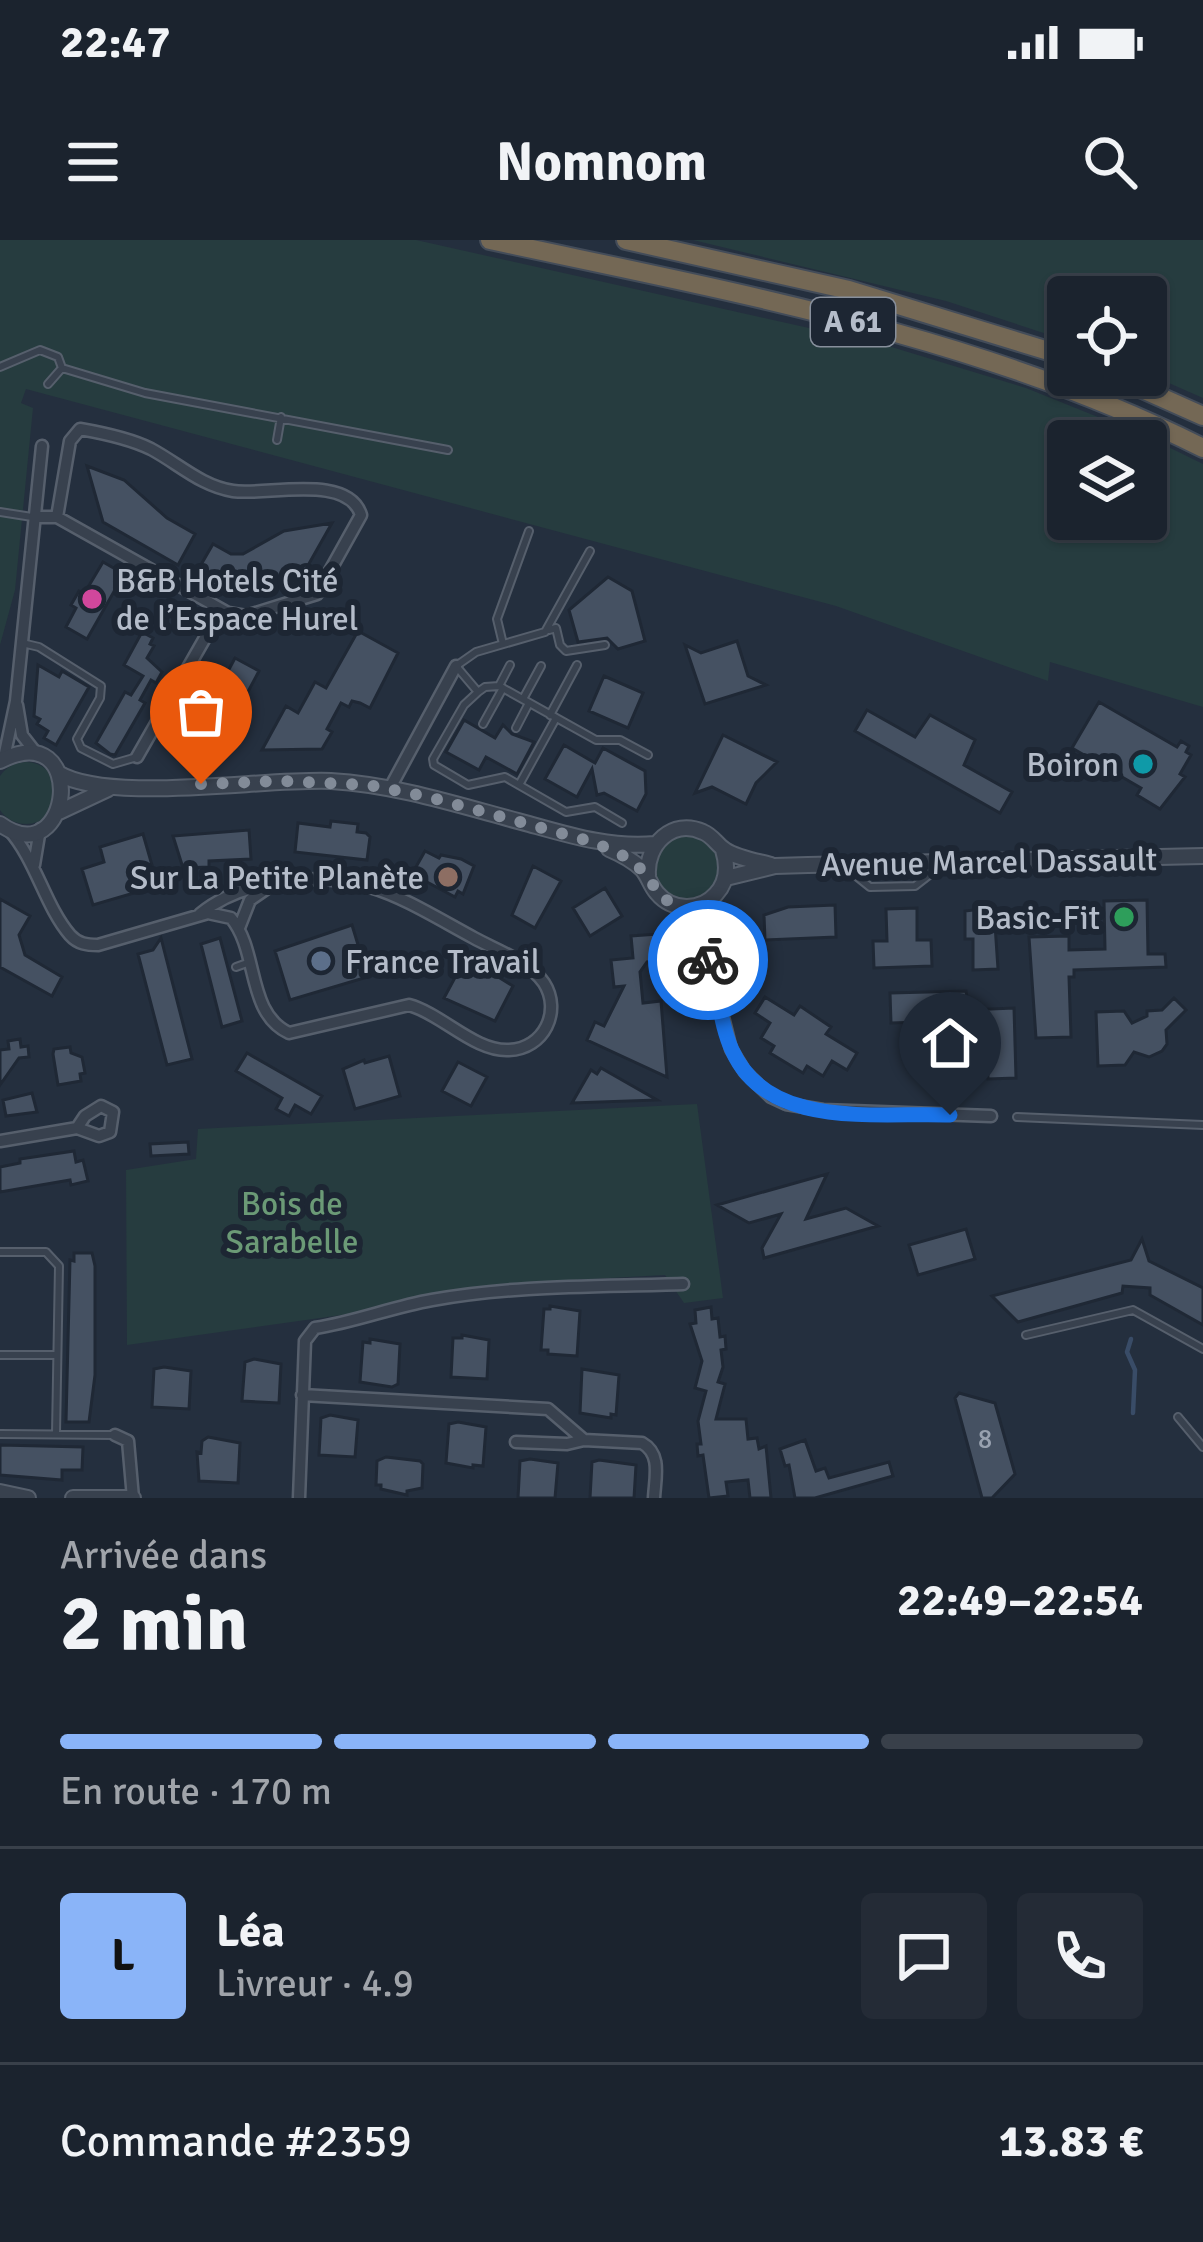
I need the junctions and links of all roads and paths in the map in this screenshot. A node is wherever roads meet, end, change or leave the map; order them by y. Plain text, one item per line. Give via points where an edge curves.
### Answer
1 (490, 240) edge
2 (626, 240) edge
3 (1047, 351) edge
4 (0, 367) edge
5 (62, 368) junction
6 (48, 384) dead end
7 (1158, 396) edge
8 (1203, 416) edge
9 (281, 417) junction
10 (277, 440) dead end
11 (42, 446) dead end
12 (1203, 448) edge
13 (448, 450) dead end
14 (0, 512) edge
15 (57, 517) junction
16 (34, 518) junction
17 (529, 531) dead end
18 (590, 551) dead end
19 (221, 610) junction
20 (545, 632) junction
21 (22, 643) junction
22 (503, 644) junction
23 (605, 645) dead end
24 (510, 665) dead end
25 (577, 665) dead end
26 (456, 667) junction
27 (542, 667) dead end
28 (501, 687) junction
29 (478, 692) junction
30 (16, 701) junction
31 (526, 701) junction
32 (553, 716) junction
33 (483, 724) dead end
34 (516, 728) dead end
35 (37, 754) junction
36 (648, 755) dead end
37 (137, 757) joint
38 (2, 760) edge
39 (58, 773) junction
40 (519, 785) junction
41 (390, 788) junction
42 (108, 789) junction
43 (57, 814) junction
44 (622, 823) dead end
45 (5, 827) edge
46 (40, 830) junction
47 (593, 842) junction
48 (656, 844) junction
49 (723, 850) junction
50 (1203, 856) edge
51 (945, 862) junction
52 (842, 864) junction
53 (34, 865) junction
54 (776, 866) junction
55 (648, 876) junction
56 (726, 878) junction
57 (285, 881) junction
58 (708, 902) junction
59 (681, 907) junction
60 (200, 914) junction
61 (238, 928) junction
62 (250, 962) junction
63 (710, 965) junction
64 (236, 967) dead end
65 (991, 1116) dead end
66 (1017, 1117) dead end
67 (1203, 1125) edge
68 (77, 1128) dead end
69 (0, 1141) edge
70 (0, 1252) edge
71 (682, 1284) dead end
72 (1026, 1335) dead end
73 (1203, 1349) edge
74 (0, 1355) edge
75 (58, 1355) junction
76 (302, 1396) junction
77 (1178, 1418) dead end
78 (0, 1434) edge
79 (56, 1434) junction
80 (115, 1436) joint
81 (584, 1440) junction
82 (516, 1442) dead end
83 (1203, 1447) edge
84 (73, 1498) edge
85 (133, 1498) edge
86 (299, 1498) edge
87 (654, 1498) edge

1 - 12 highway, A 61 via 890,331 1036,377
2 - 3 highway, A 61 via 849,290
4 - 5 lane via 40,350
5 - 6 lane
5 - 9 lane via 145,393
7 - 8 highway
9 - 10 lane
9 - 13 lane
11 - 16 street
14 - 16 lane
15 - 16 street
15 - 19 street
15 - 19 street via 70,441 80,429 147,447 226,490 303,489 340,494 358,506 361,520 313,597 242,616
16 - 21 street
17 - 22 lane via 497,619
18 - 20 lane
19 - 37 street
20 - 22 lane
20 - 23 lane via 556,628 566,651
21 - 30 street
21 - 37 lane via 101,686 77,739 81,748 112,764
22 - 26 lane
24 - 28 lane
25 - 32 lane
26 - 29 lane
26 - 41 street
27 - 31 lane
28 - 29 lane
28 - 31 lane
28 - 33 lane
29 - 40 lane via 434,765 468,785 500,777
30 - 35 street via 22,735
30 - 38 street
31 - 32 lane
31 - 34 lane
32 - 36 lane
32 - 40 lane
35 - 38 street
35 - 39 street
39 - 42 street, Avenue Marcel Dassault
39 - 43 street via 64,793
40 - 44 lane via 566,812 595,807
41 - 42 street, Avenue Marcel Dassault via 281,781
41 - 47 street, Avenue Marcel Dassault
42 - 43 street, Avenue Marcel Dassault
43 - 46 street, Avenue Marcel Dassault
45 - 46 street
45 - 53 street
46 - 53 street
47 - 48 street, Avenue Marcel Dassault
47 - 55 street, Avenue Marcel Dassault
48 - 49 street, Avenue Marcel Dassault via 688,828
48 - 55 street
49 - 54 street, Avenue Marcel Dassault
49 - 56 street
50 - 51 street, Avenue Marcel Dassault
51 - 52 street, Avenue Marcel Dassault
51 - 52 lane via 915,886 870,887
52 - 54 street, Avenue Marcel Dassault
53 - 60 street via 69,933 86,944
54 - 56 street, Avenue Marcel Dassault
55 - 59 street, Avenue Marcel Dassault via 660,897
56 - 58 street
57 - 60 street via 238,892
57 - 61 street via 250,900
57 - 62 street via 328,877 370,885 508,957 544,983 548,1026 526,1046 504,1051 404,1005 290,1033 268,1019
58 - 59 street
58 - 63 street
59 - 63 street
60 - 61 street via 223,914
61 - 62 street
62 - 64 lane
63 - 65 street via 731,1049 771,1096 823,1110
66 - 67 lane
68 - 69 street
70 - 75 lane via 55,1257
71 - 76 street via 429,1300 315,1328 305,1341
72 - 73 lane via 1133,1310
74 - 75 lane
75 - 79 lane
76 - 81 street via 548,1409
76 - 86 street
77 - 83 lane
78 - 79 lane
79 - 80 lane
80 - 85 street via 128,1441
81 - 82 street
81 - 87 street via 650,1448
84 - 85 street

